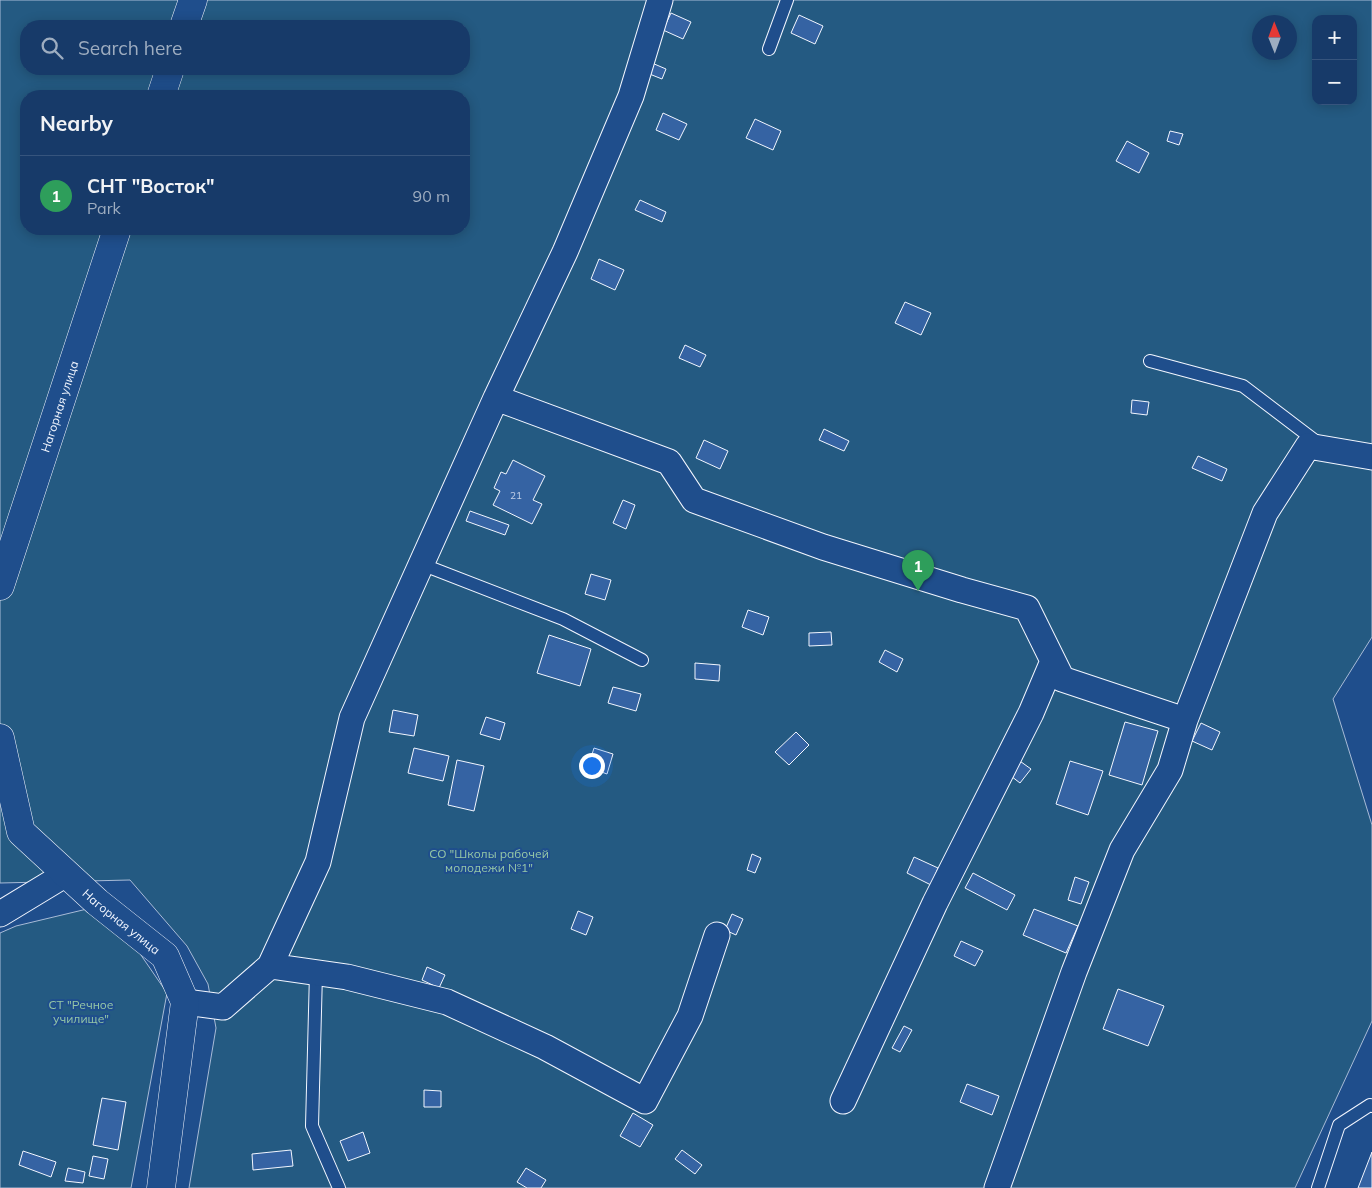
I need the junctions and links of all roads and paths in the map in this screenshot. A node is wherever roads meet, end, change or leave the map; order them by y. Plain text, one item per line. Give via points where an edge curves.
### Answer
1 (193, 0) edge
2 (660, 0) edge
3 (787, 0) edge
4 (186, 20) edge
5 (769, 49) dead end
6 (168, 75) edge
7 (163, 90) edge
8 (115, 235) edge
9 (1150, 361) dead end
10 (496, 398) junction
11 (1326, 449) junction
12 (1372, 458) edge
13 (421, 564) junction
14 (0, 586) edge
15 (642, 660) dead end
16 (1053, 661) junction
17 (1185, 720) junction
18 (0, 738) edge
19 (66, 874) junction
20 (0, 914) edge
21 (717, 935) dead end
22 (270, 966) junction
23 (316, 973) junction
24 (185, 1002) junction
25 (843, 1101) dead end
26 (1372, 1106) edge
27 (161, 1188) edge
28 (338, 1188) edge
29 (996, 1188) edge
30 (1318, 1188) edge

1 - 4 street
2 - 10 street via 631,96 565,252
3 - 5 lane
6 - 7 street
8 - 14 street, Нагорная улица
9 - 11 lane via 1243,386
10 - 13 street
10 - 16 street via 669,462 694,500 823,548 1027,608
11 - 12 street
11 - 17 street via 1308,446 1265,513
13 - 15 lane via 563,619
13 - 22 street via 352,718 318,862
16 - 17 street via 1062,679
16 - 25 street via 1031,713 935,903
17 - 29 street via 1170,770 1122,850
18 - 19 street, Нагорная улица via 21,832
19 - 20 street
19 - 24 street, Нагорная улица via 165,956
21 - 23 street via 690,1016 645,1100 545,1047 447,1002 347,977
22 - 23 street
22 - 24 street via 223,1007
23 - 28 lane via 312,1126
24 - 27 street
26 - 30 lane via 1339,1125

